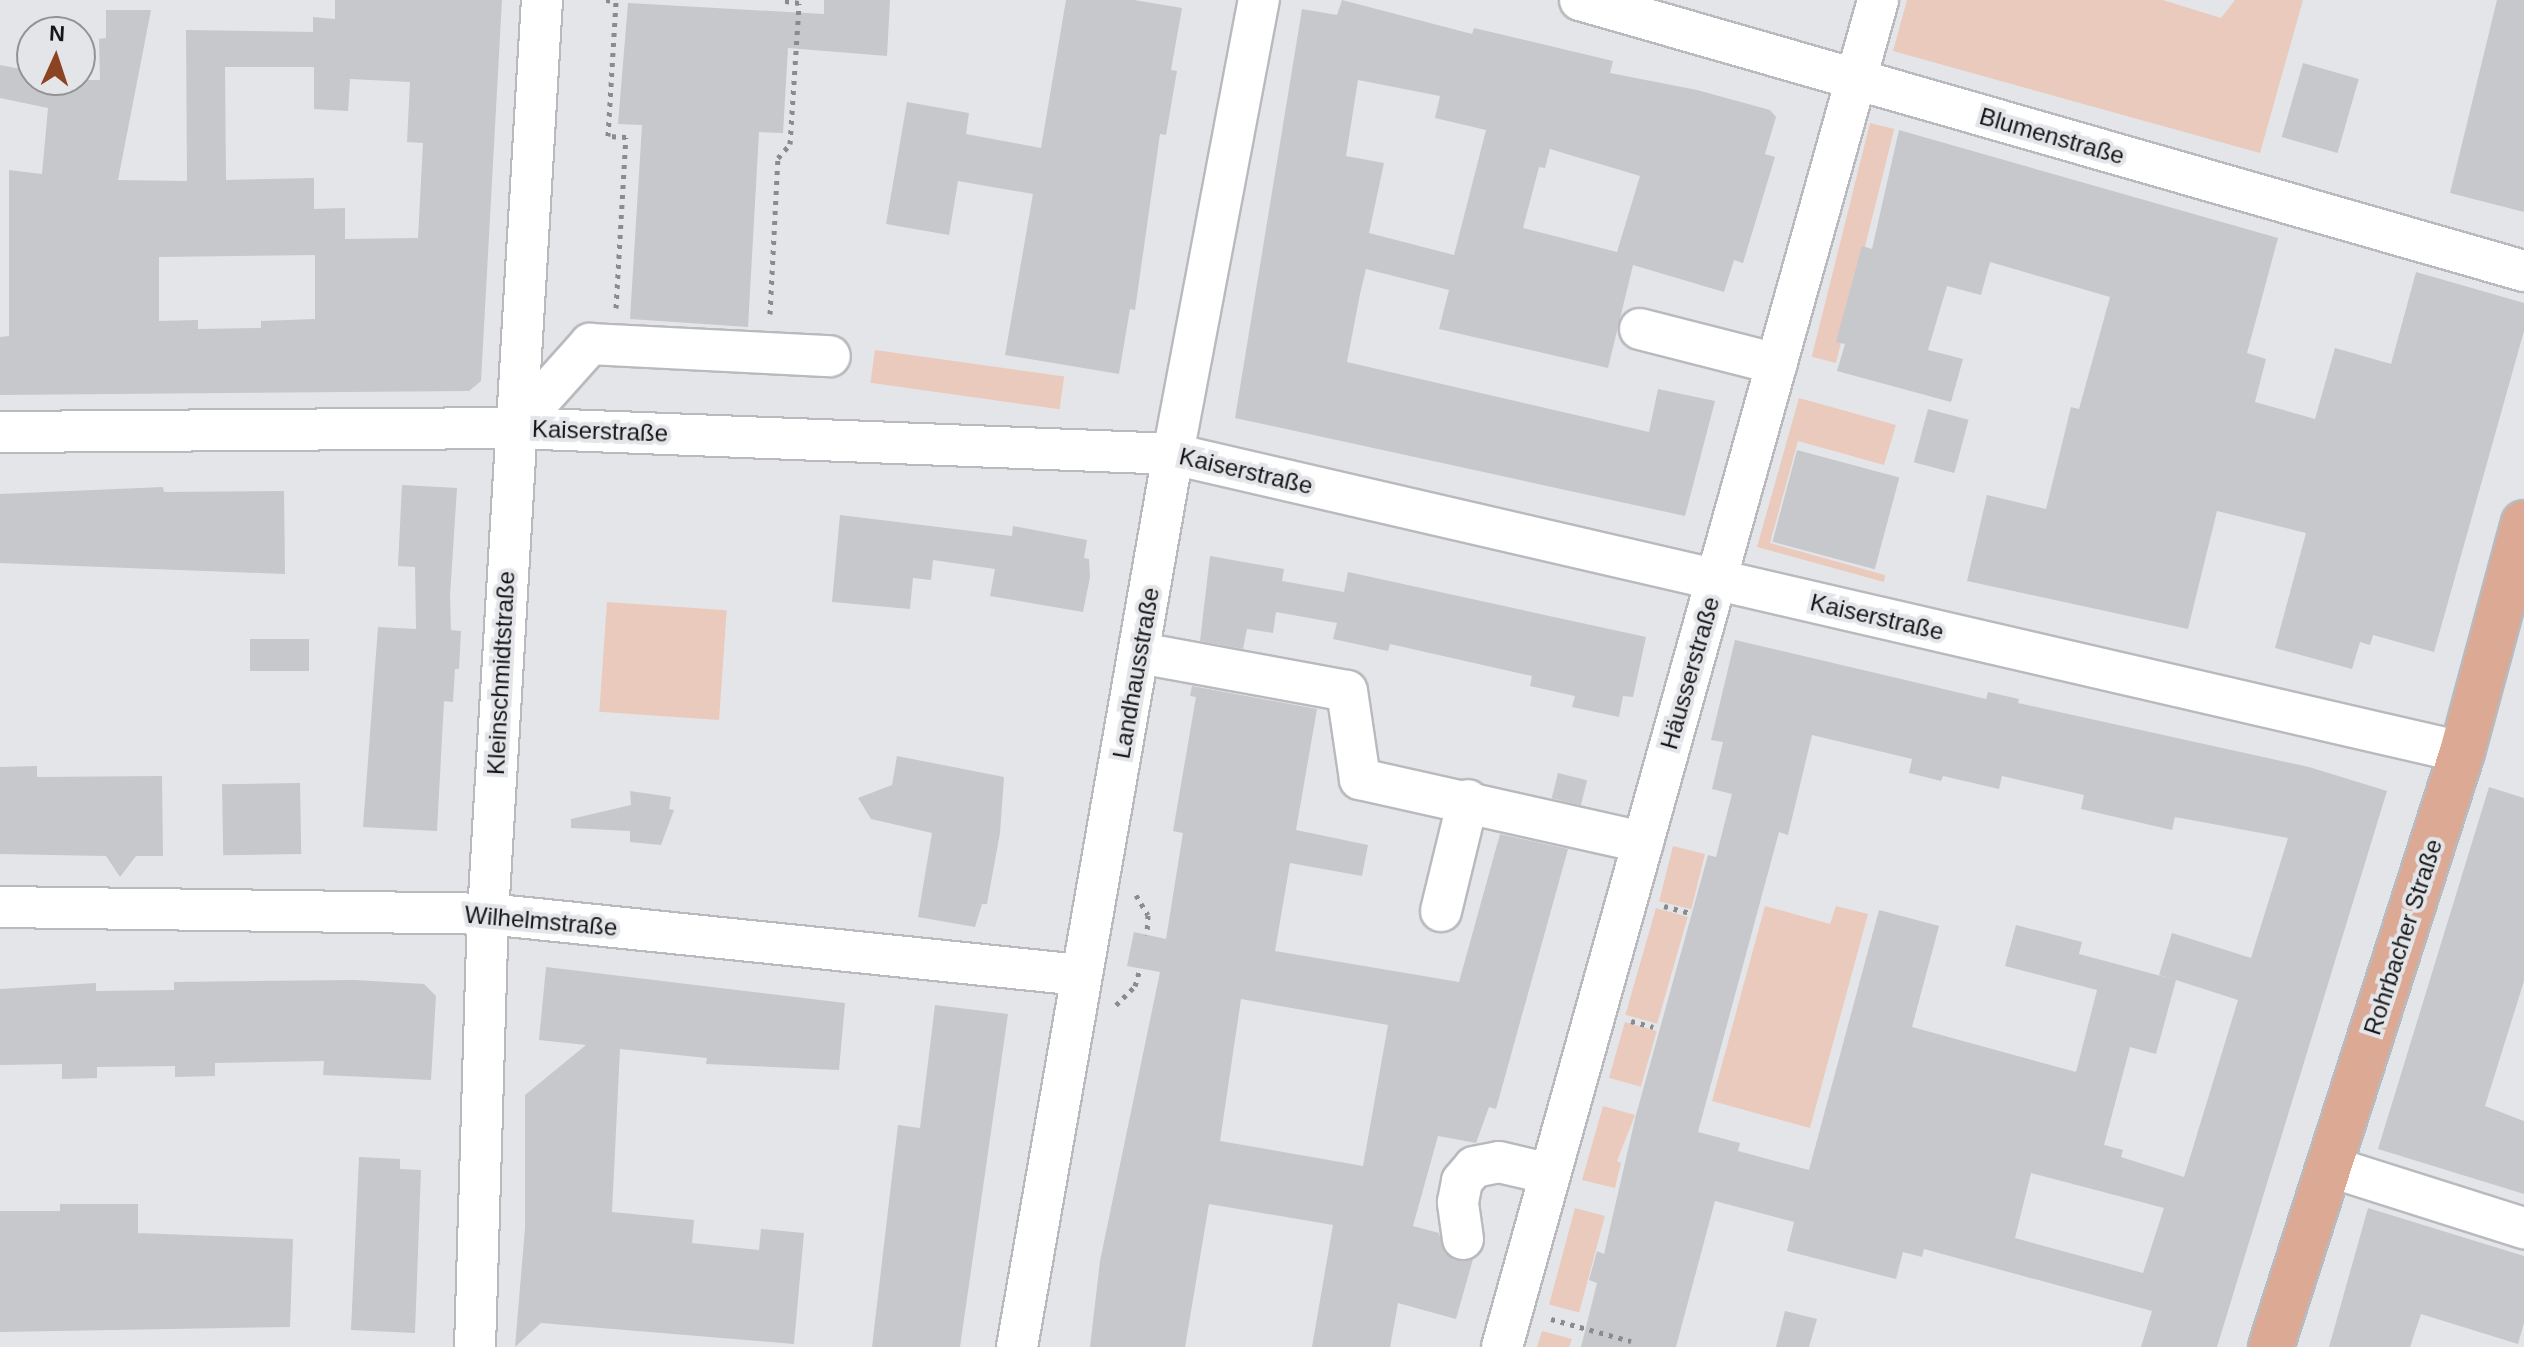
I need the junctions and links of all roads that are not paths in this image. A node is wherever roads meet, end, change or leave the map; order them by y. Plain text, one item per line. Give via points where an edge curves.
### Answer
1 (542, 0) edge
2 (1259, 0) edge
3 (1580, 0) edge
4 (1878, 0) edge
5 (1624, 6) edge
6 (1857, 81) junction
7 (2524, 271) edge
8 (1640, 329) dead end
9 (830, 356) dead end
10 (1777, 364) junction
11 (515, 428) junction
12 (0, 432) edge
13 (1173, 454) junction
14 (2524, 523) edge
15 (1716, 580) junction
16 (1140, 653) junction
17 (2462, 752) junction
18 (1468, 800) junction
19 (1643, 842) junction
20 (0, 907) edge
21 (1441, 911) dead end
22 (488, 914) junction
23 (1080, 975) junction
24 (2328, 1166) junction
25 (1550, 1174) junction
26 (2524, 1228) edge
27 (1463, 1239) dead end
28 (475, 1347) edge
29 (1017, 1347) edge
30 (1502, 1347) edge
31 (2271, 1347) edge

1 - 11 street, Kleinschmidtstraße
2 - 13 street, Landhausstraße
3 - 5 street, Blumenstraße
4 - 6 street, Häusserstraße
5 - 6 street, Blumenstraße
6 - 7 street, Blumenstraße
6 - 10 street, Häusserstraße
8 - 10 street
9 - 11 street via 590,344
10 - 15 street, Häusserstraße
11 - 12 street, Kaiserstraße
11 - 13 street, Kaiserstraße
11 - 22 street, Kleinschmidtstraße
13 - 15 street, Kaiserstraße
13 - 16 street, Landhausstraße
14 - 17 main road, Rohrbacher Straße
15 - 17 street, Kaiserstraße
15 - 19 street, Häusserstraße
16 - 18 street via 1347,691 1360,779
16 - 23 street, Landhausstraße
17 - 24 main road, Rohrbacher Straße
18 - 19 street
18 - 21 street
19 - 25 street, Häusserstraße
20 - 22 street, Wilhelmstraße
22 - 23 street, Wilhelmstraße
22 - 28 street, Kleinschmidtstraße
23 - 29 street, Landhausstraße
24 - 26 street
24 - 31 main road, Rohrbacher Straße
25 - 27 street via 1499,1162 1474,1167 1462,1181 1458,1202
25 - 30 street, Häusserstraße

